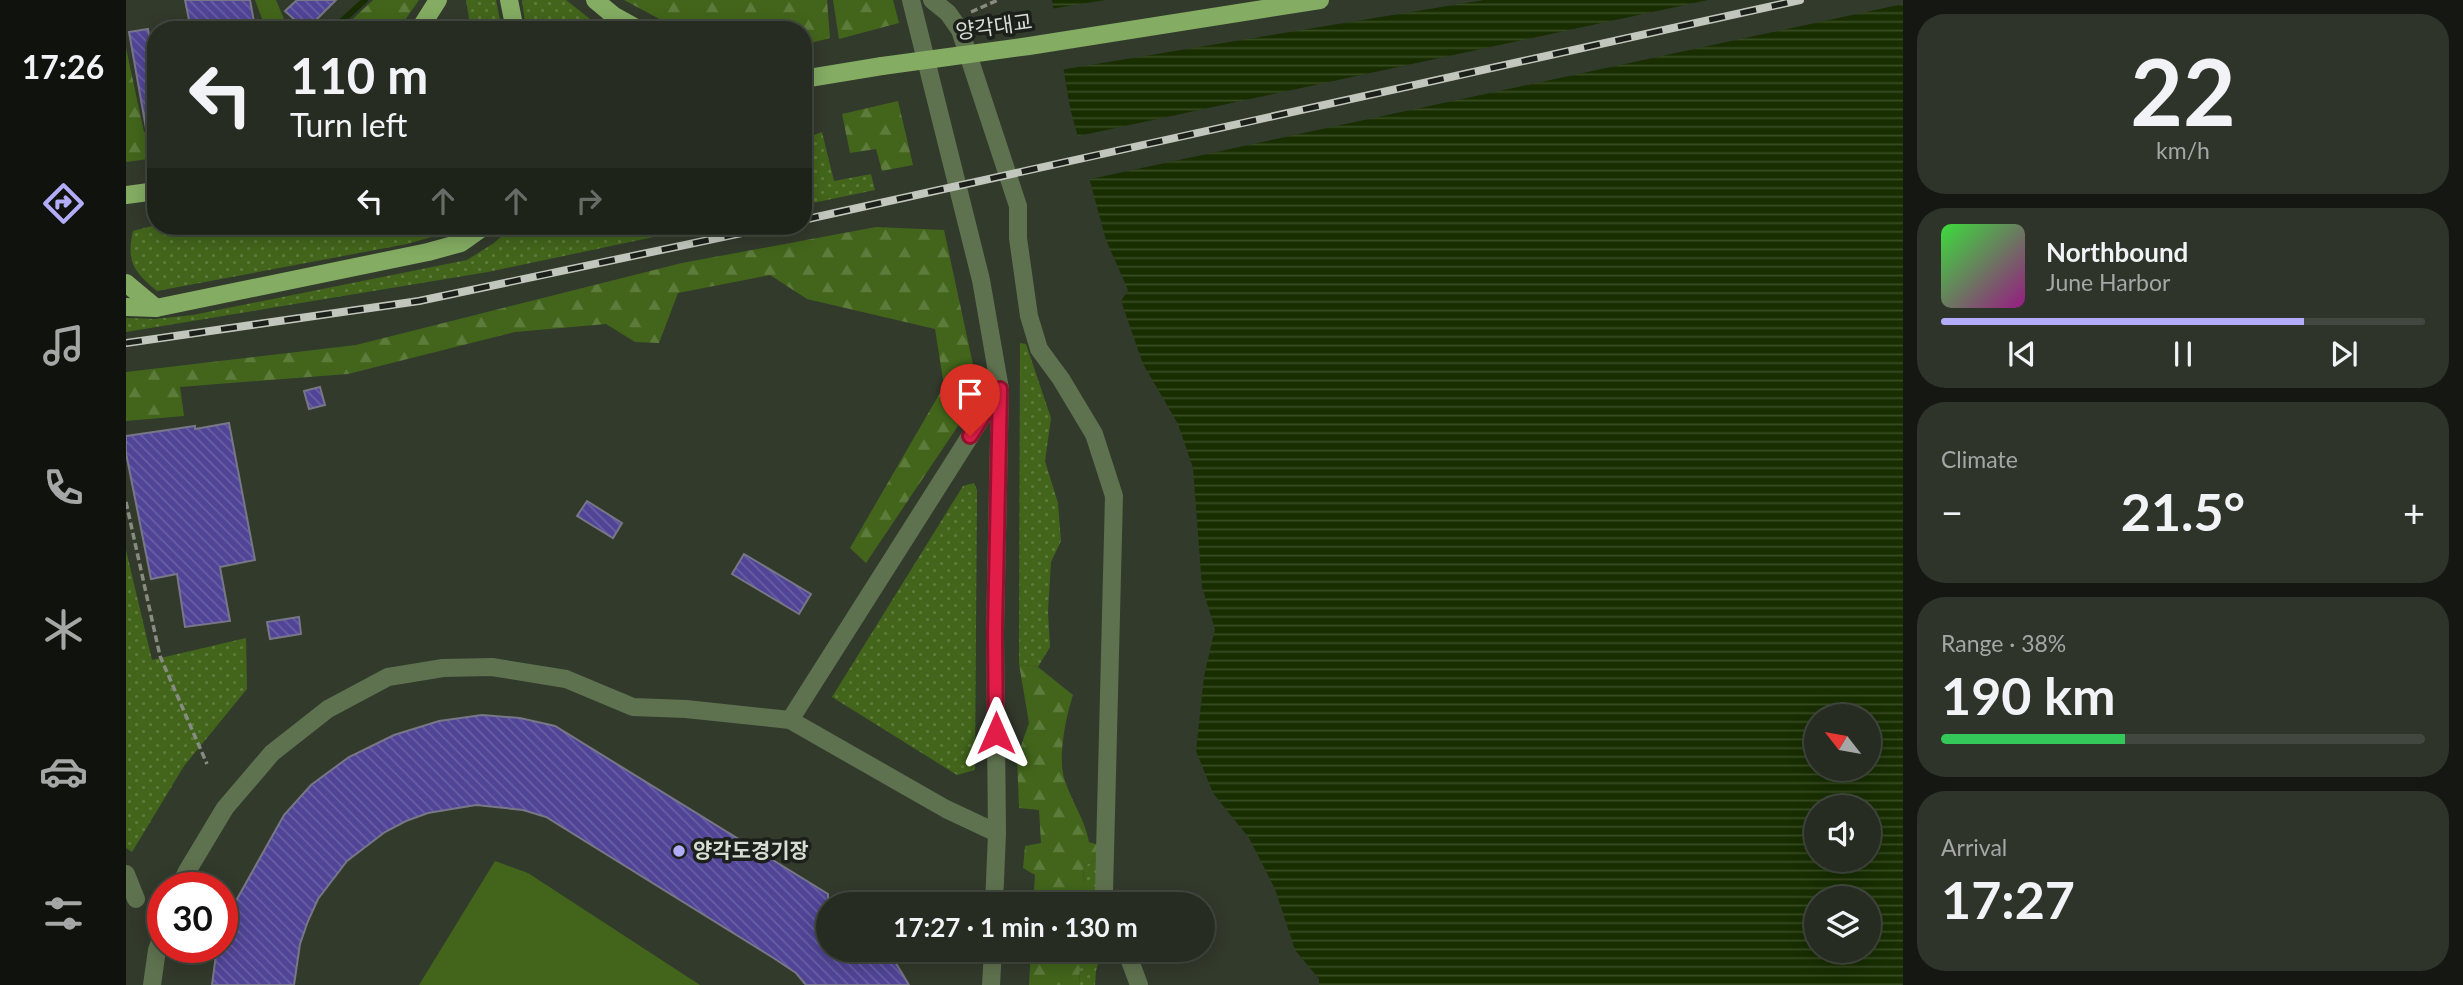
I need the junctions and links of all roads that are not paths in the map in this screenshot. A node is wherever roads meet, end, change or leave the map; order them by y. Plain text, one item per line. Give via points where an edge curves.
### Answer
1 (438, 0) edge
2 (509, 0) edge
3 (595, 0) edge
4 (911, 0) edge
5 (932, 0) edge
6 (1320, 0) edge
7 (425, 21) edge
8 (512, 21) edge
9 (624, 21) edge
10 (812, 77) edge
11 (147, 193) edge
12 (127, 199) edge
13 (472, 235) edge
14 (126, 283) edge
15 (126, 307) edge
16 (156, 308) junction
17 (1000, 389) junction
18 (790, 720) junction
19 (997, 833) junction
20 (187, 872) edge
21 (126, 874) edge
22 (995, 892) edge
23 (1104, 892) edge
24 (136, 899) dead end
25 (992, 962) edge
26 (1130, 962) edge
27 (155, 963) edge
28 (152, 985) edge
29 (991, 985) edge
30 (1139, 985) edge

1 - 7 main road
2 - 8 main road
3 - 9 main road
4 - 17 street via 981,280
5 - 23 street via 960,30 1018,206 1029,316 1040,349 1094,434 1114,496
6 - 10 main road, 양각대교, bridge
11 - 12 main road
13 - 16 main road via 428,253
14 - 16 main road
15 - 16 main road
17 - 18 street
17 - 19 street
18 - 19 street
18 - 20 street via 633,707 566,679 492,667 443,668 388,677 328,709 272,753 225,808
19 - 22 street
21 - 24 street
25 - 29 street
26 - 30 street
27 - 28 street

